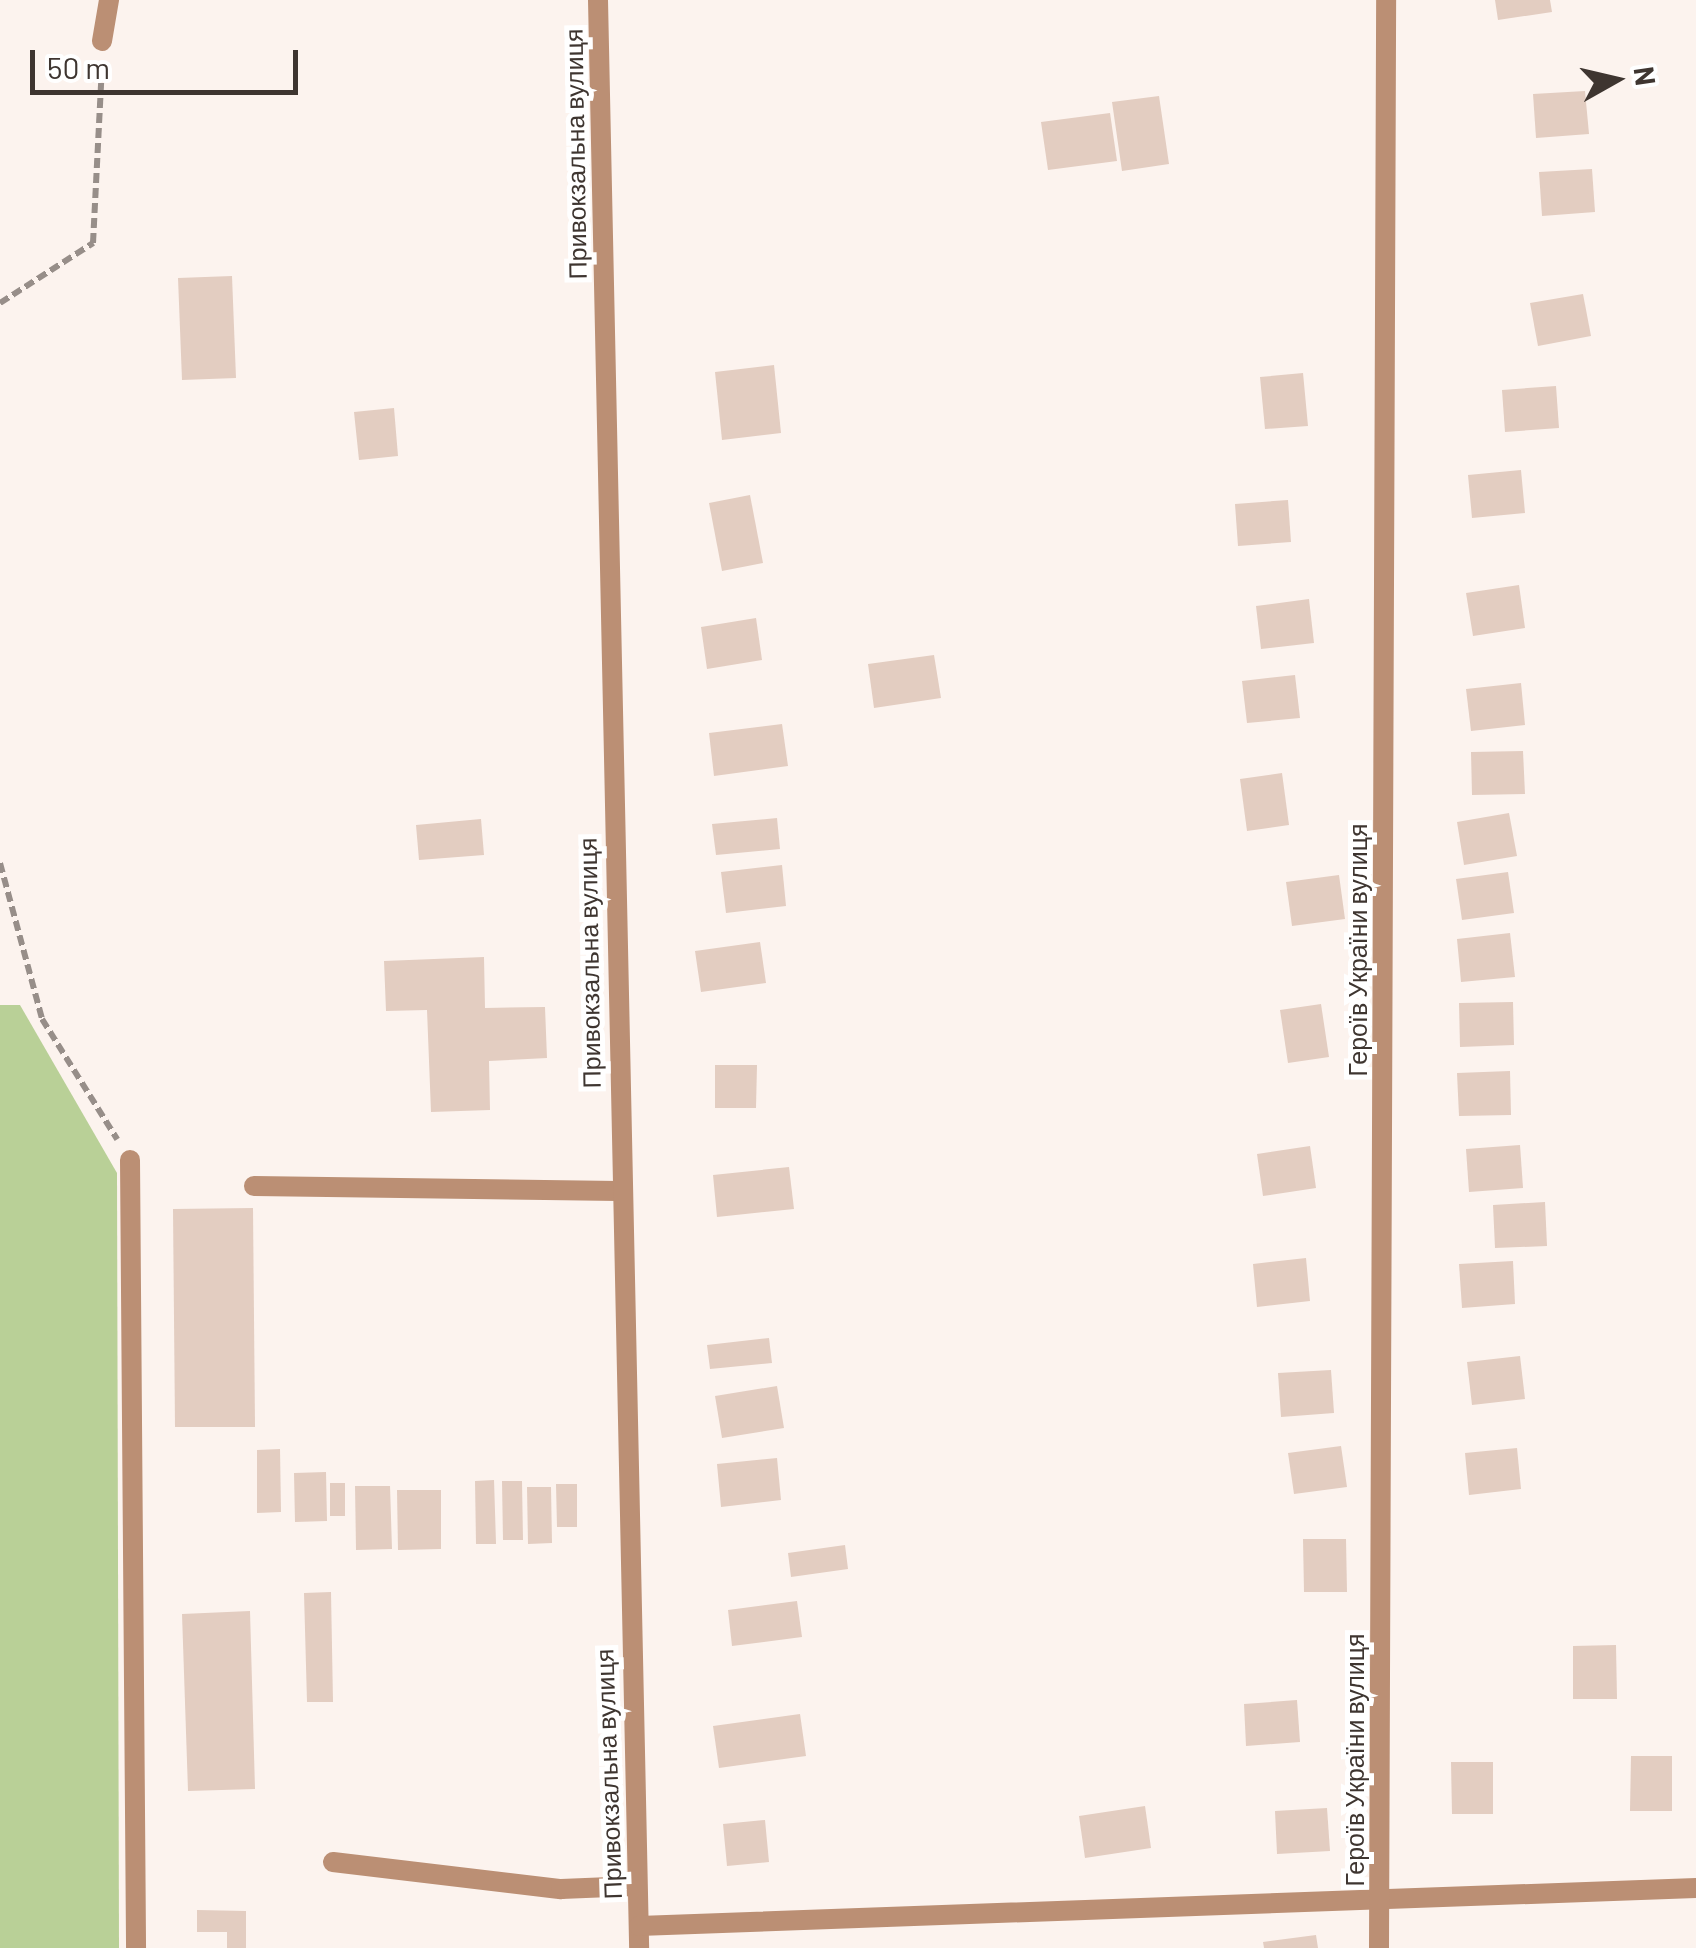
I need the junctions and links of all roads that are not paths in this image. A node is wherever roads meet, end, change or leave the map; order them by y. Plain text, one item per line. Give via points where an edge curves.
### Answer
1 (109, 0) edge
2 (598, 0) edge
3 (1386, 0) edge
4 (102, 41) road end
5 (130, 1160) road end
6 (254, 1186) dead end
7 (618, 1190) junction
8 (333, 1862) dead end
9 (634, 1886) junction
10 (1696, 1888) edge
11 (1379, 1900) junction
12 (639, 1926) junction
13 (136, 1948) edge
14 (639, 1948) edge
15 (1379, 1948) edge

1 - 4 street
2 - 7 street, Привокзальна вулиця
3 - 11 street, Героїв України вулиця
5 - 13 street
6 - 7 street
7 - 9 street, Привокзальна вулиця
8 - 9 street via 561,1889
9 - 12 street, Привокзальна вулиця
10 - 11 street, Героїв України вулиця
11 - 12 street, Привокзальна вулиця
11 - 15 street, Героїв України вулиця
12 - 14 street, Привокзальна вулиця

